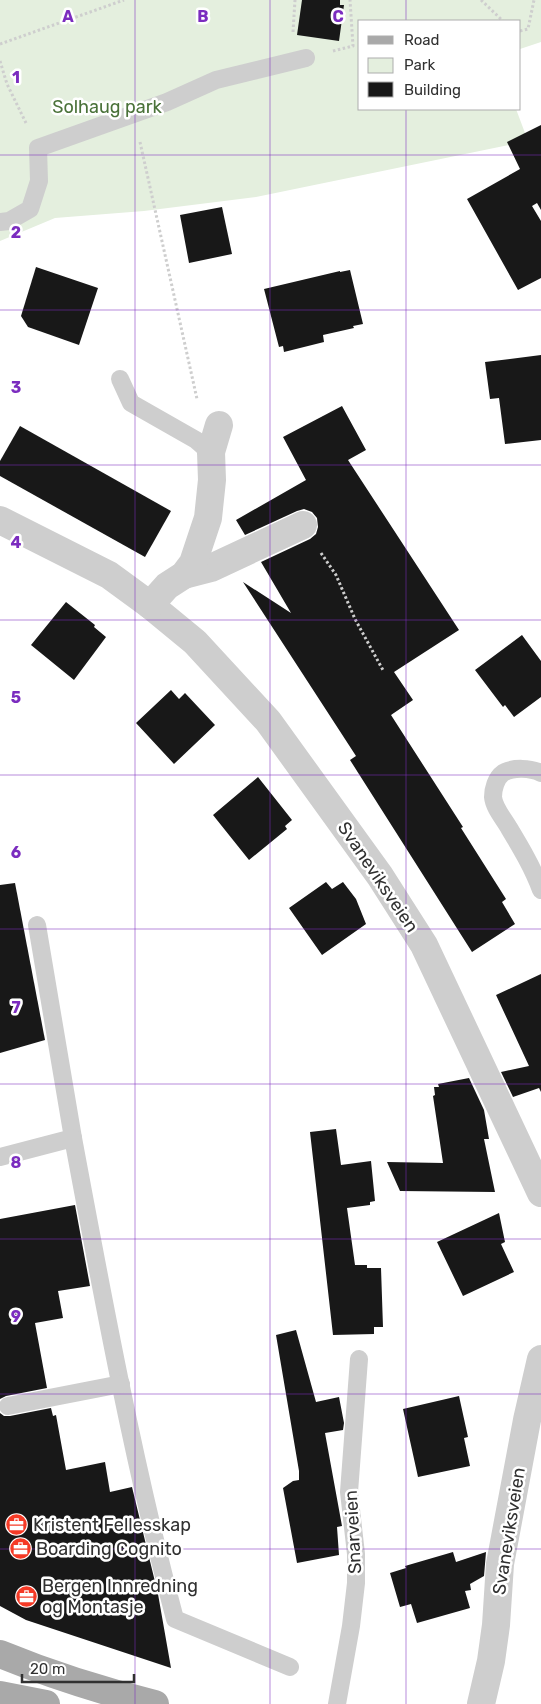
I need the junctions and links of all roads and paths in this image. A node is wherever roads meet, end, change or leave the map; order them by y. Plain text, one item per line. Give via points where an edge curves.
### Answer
1 (124, 0) edge
2 (350, 0) edge
3 (482, 0) edge
4 (534, 0) edge
5 (502, 20) edge
6 (521, 31) edge
7 (0, 44) edge
8 (353, 46) dead end
9 (306, 58) dead end
10 (0, 62) edge
11 (134, 114) junction
12 (38, 148) junction
13 (0, 222) edge
14 (120, 379) dead end
15 (199, 406) dead end
16 (220, 424) dead end
17 (212, 464) junction
18 (0, 520) edge
19 (302, 525) joint
20 (184, 575) junction
21 (150, 605) junction
22 (384, 672) dead end
23 (541, 772) edge
24 (541, 890) edge
25 (37, 925) dead end
26 (73, 1138) junction
27 (0, 1157) edge
28 (541, 1193) edge
29 (359, 1359) dead end
30 (541, 1359) edge
31 (121, 1384) junction
32 (8, 1406) dead end
33 (0, 1654) edge
34 (290, 1667) dead end
35 (0, 1695) edge
36 (46, 1704) edge
37 (155, 1704) edge
38 (337, 1704) edge
39 (481, 1704) edge

1 - 7 path
2 - 8 path
3 - 5 path
4 - 6 path via 528,29
9 - 11 lane via 216,80
10 - 12 path
11 - 12 lane
11 - 15 path
12 - 13 lane via 39,180 30,209 10,221
14 - 17 lane via 131,403 196,440 204,447
16 - 17 street via 211,452
17 - 20 street via 208,518 194,563
18 - 21 street, Svaneviksveien via 109,575
19 - 20 street via 219,564
19 - 22 path via 336,575
20 - 21 street via 167,586
21 - 28 street, Svaneviksveien via 195,642 268,721 380,876 424,945
23 - 24 lane via 507,770 494,787 493,798
25 - 26 lane
26 - 27 lane
26 - 31 lane
29 - 38 lane, Snarveien via 350,1492 356,1583
30 - 39 street, Svaneviksveien via 500,1564 492,1661
31 - 32 lane
31 - 34 lane via 157,1553 175,1619
33 - 37 main road via 103,1691
35 - 36 main road

